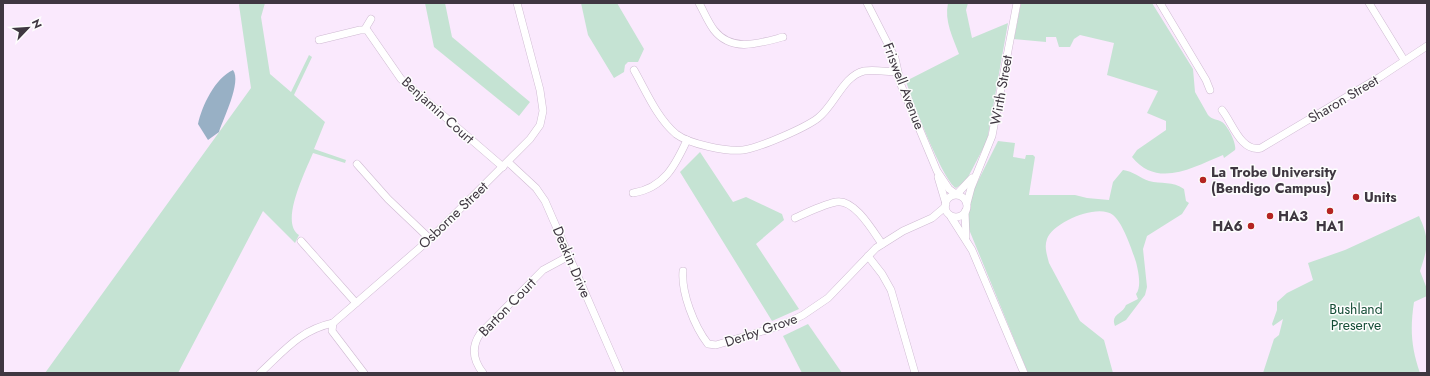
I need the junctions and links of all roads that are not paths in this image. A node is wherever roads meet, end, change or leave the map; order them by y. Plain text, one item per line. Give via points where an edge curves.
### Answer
1 (517, 3) edge
2 (699, 3) edge
3 (867, 3) edge
4 (1017, 3) edge
5 (1160, 3) edge
6 (1369, 3) edge
7 (371, 19) dead end
8 (365, 29) junction
9 (783, 37) dead end
10 (319, 40) dead end
11 (1427, 46) edge
12 (1404, 60) junction
13 (634, 70) dead end
14 (897, 72) junction
15 (1210, 90) dead end
16 (1222, 110) dead end
17 (687, 140) junction
18 (357, 164) dead end
19 (505, 164) junction
20 (937, 171) junction
21 (977, 174) junction
22 (633, 193) dead end
23 (956, 194) junction
24 (967, 203) junction
25 (946, 205) junction
26 (965, 212) junction
27 (951, 217) junction
28 (795, 218) dead end
29 (932, 218) junction
30 (430, 239) junction
31 (966, 239) junction
32 (301, 241) dead end
33 (882, 244) junction
34 (569, 256) junction
35 (868, 256) junction
36 (683, 271) dead end
37 (356, 303) junction
38 (333, 323) junction
39 (260, 373) edge
40 (364, 373) edge
41 (483, 373) edge
42 (620, 373) edge
43 (915, 373) edge
44 (1024, 373) edge

1 - 19 street, Osborne Street via 540,90 542,119 536,132
2 - 9 street via 715,31 726,41 746,45
3 - 14 street, Friswell Avenue via 895,58
4 - 21 street, Wirth Street via 993,131
5 - 15 street
6 - 12 street
7 - 8 street
8 - 10 street
8 - 19 street, Benjamin Court via 401,79
11 - 12 street, Sharon Street
12 - 16 street, Sharon Street via 1267,145 1256,149 1244,143
13 - 17 street via 667,124 676,134
14 - 17 street via 868,70 856,74 818,118 753,148 728,149
14 - 20 street, Friswell Avenue
17 - 22 street via 665,179 646,190
18 - 30 street via 388,199
19 - 30 street, Osborne Street
19 - 34 street, Deakin Drive via 536,188 545,201
20 - 23 street, Friswell Avenue via 949,189
20 - 25 street, Friswell Avenue
21 - 23 street, Wirth Street
21 - 24 street, Wirth Street
23 - 24 street via 963,197
23 - 25 street via 949,197
24 - 26 street
25 - 27 street via 946,211
25 - 29 street, Derby Grove
26 - 27 street via 960,217
26 - 31 street
27 - 29 street, Derby Grove
27 - 31 street
28 - 33 street via 836,202 847,203 858,212
29 - 33 street, Derby Grove via 902,231
30 - 37 street, Osborne Street
31 - 44 street
32 - 37 street
33 - 35 street, Derby Grove
34 - 41 street, Barton Court via 543,270 480,334 474,345 474,352 475,360
34 - 42 street, Deakin Drive
35 - 36 street, Derby Grove via 828,298 803,315 783,325 716,345 708,344 701,332 685,294
35 - 43 street via 891,290
37 - 38 street, Osborne Street
38 - 39 street, Osborne Street via 317,326 302,335
38 - 40 street via 332,331

